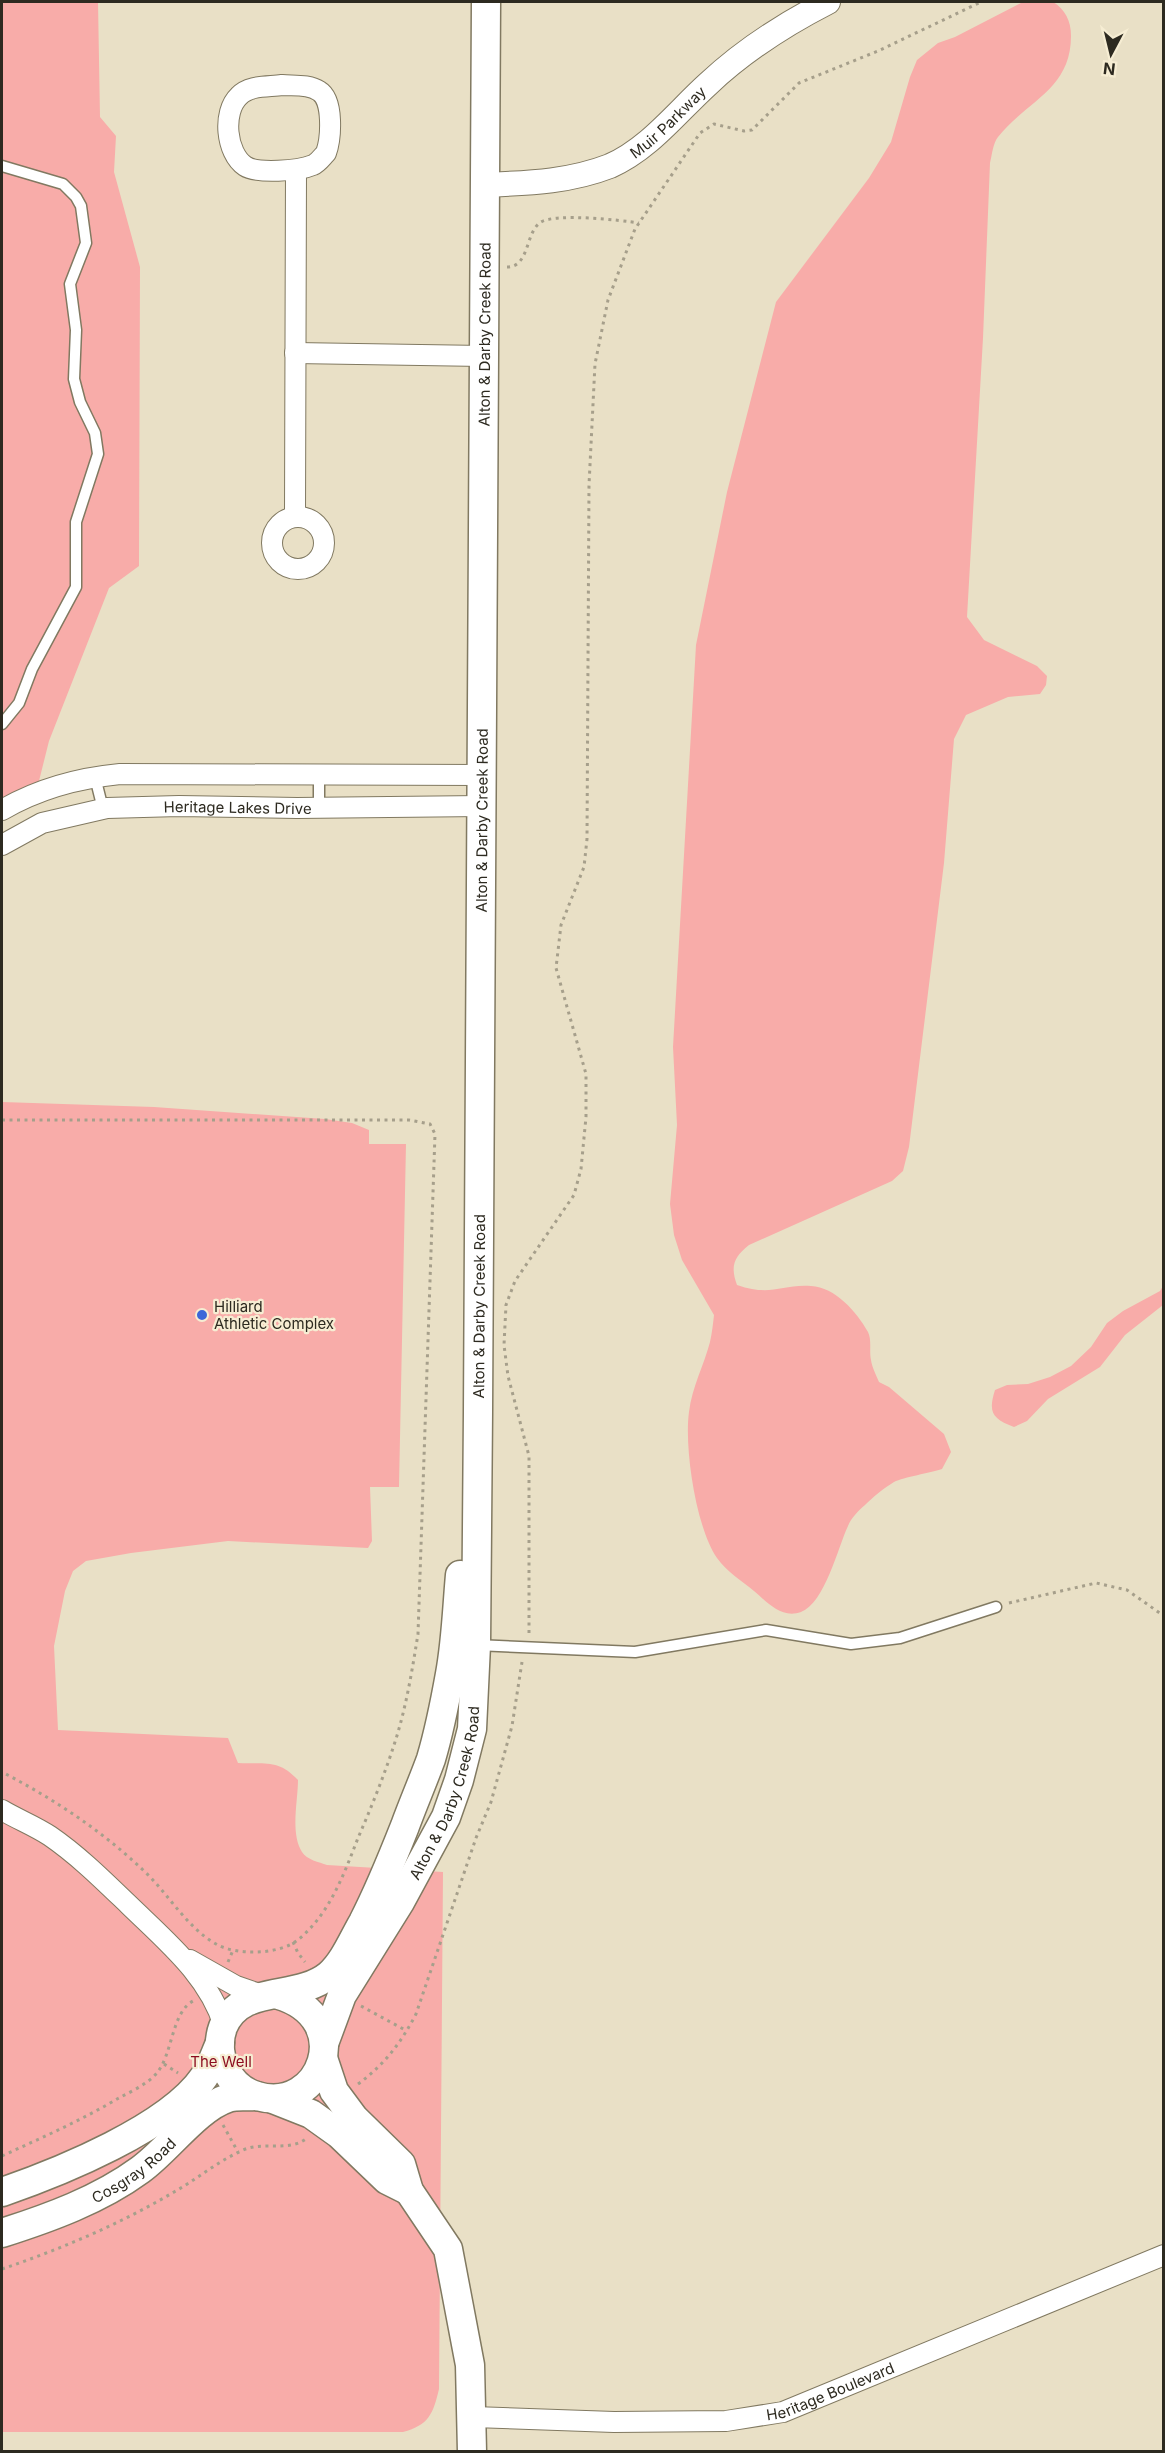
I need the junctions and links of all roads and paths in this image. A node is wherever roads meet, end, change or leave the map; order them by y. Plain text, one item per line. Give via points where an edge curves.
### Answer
1 (486, 2) edge
2 (828, 2) edge
3 (981, 2) edge
4 (2, 166) edge
5 (296, 170) junction
6 (484, 184) junction
7 (639, 223) junction
8 (484, 267) junction
9 (295, 353) junction
10 (483, 356) junction
11 (296, 517) dead end
12 (2, 724) edge
13 (319, 774) junction
14 (482, 775) junction
15 (95, 777) junction
16 (482, 806) junction
17 (319, 807) junction
18 (103, 808) junction
19 (2, 810) edge
20 (2, 845) edge
21 (2, 1120) edge
22 (478, 1412) junction
23 (996, 1607) joint
24 (1164, 1616) edge
25 (476, 1645) junction
26 (529, 1647) junction
27 (2, 1772) edge
28 (2, 1810) edge
29 (293, 1942) junction
30 (180, 1954) junction
31 (306, 1962) dead end
32 (271, 1995) junction
33 (200, 1997) dead end
34 (360, 2005) dead end
35 (407, 2031) junction
36 (222, 2035) junction
37 (324, 2049) junction
38 (164, 2063) junction
39 (186, 2079) dead end
40 (350, 2089) dead end
41 (264, 2097) junction
42 (219, 2116) dead end
43 (307, 2137) dead end
44 (238, 2152) junction
45 (2, 2156) edge
46 (409, 2191) junction
47 (2, 2192) edge
48 (2, 2233) edge
49 (1164, 2255) edge
50 (2, 2269) edge
51 (473, 2417) junction
52 (472, 2451) edge

1 - 6 main road
2 - 6 street, Muir Parkway via 773,32 708,84 659,132 612,165 567,179
3 - 7 path via 799,83 752,130 714,124 699,134
4 - 12 lane via 63,184 81,206 86,243 70,284 76,330 74,379 95,433 98,454 76,522 74,593 46,640 19,703
5 - 5 street via 257,170 246,167 235,156 228,117 239,95 254,88 282,85 321,91 330,115 327,153 315,165
5 - 9 street
6 - 8 main road, Alton & Darby Creek Road
7 - 8 path via 601,217 543,220 535,227 521,260 511,267
7 - 26 path via 608,300 595,364 589,485 587,839 584,867 561,925 556,968 586,1074 581,1169 573,1195 515,1281 506,1305 504,1345 508,1376 529,1456
8 - 10 main road, Alton & Darby Creek Road
9 - 10 street
9 - 11 street
10 - 14 main road, Alton & Darby Creek Road
13 - 14 street, Heritage Lakes Drive
13 - 15 street, Heritage Lakes Drive via 145,773
13 - 17 lane
14 - 16 main road, Alton & Darby Creek Road
15 - 18 lane
15 - 19 street, Heritage Lakes Drive via 48,789
16 - 17 street, Heritage Lakes Drive
16 - 22 main road, Alton & Darby Creek Road
17 - 18 street, Heritage Lakes Drive
18 - 20 street, Heritage Lakes Drive via 42,823
21 - 29 path via 409,1120 430,1124 435,1134 422,1563 411,1678 394,1744 337,1890
22 - 25 main road, Alton & Darby Creek Road
22 - 32 main road, Alton & Darby Creek Road via 450,1674 431,1757 373,1903 345,1954 330,1974 316,1983
23 - 24 path via 1096,1583 1127,1590
23 - 26 lane via 900,1638 851,1644 766,1630 635,1652
25 - 26 lane
25 - 37 main road, Alton & Darby Creek Road via 472,1729 449,1808 400,1902 342,1995
26 - 35 path via 524,1653 512,1726 491,1802
27 - 29 path via 67,1809 112,1843 216,1944 247,1951 284,1947
28 - 30 street via 49,1835 90,1868
29 - 31 path
30 - 32 street via 236,1986
30 - 36 street via 219,2011
32 - 36 main road via 246,2001 233,2012
32 - 37 main road via 296,2000 310,2010 320,2024
33 - 38 path via 187,2005 180,2016
34 - 35 path
35 - 40 path via 388,2059
36 - 41 main road via 221,2060 229,2076 240,2088
36 - 47 main road, Cosgray Road via 205,2076 181,2102 88,2158
37 - 41 main road via 317,2074 305,2087 290,2095
37 - 46 main road via 334,2091 354,2118 401,2164
38 - 39 path
38 - 45 path via 141,2086 76,2123
41 - 46 main road via 311,2114 339,2134 387,2180
41 - 48 main road, Cosgray Road via 229,2097 207,2109 140,2170 92,2198
42 - 44 path
43 - 44 path via 299,2144 265,2145
44 - 50 path via 122,2221
46 - 51 main road via 448,2249 470,2365
49 - 51 street, Heritage Boulevard via 783,2412 726,2421
51 - 52 main road

